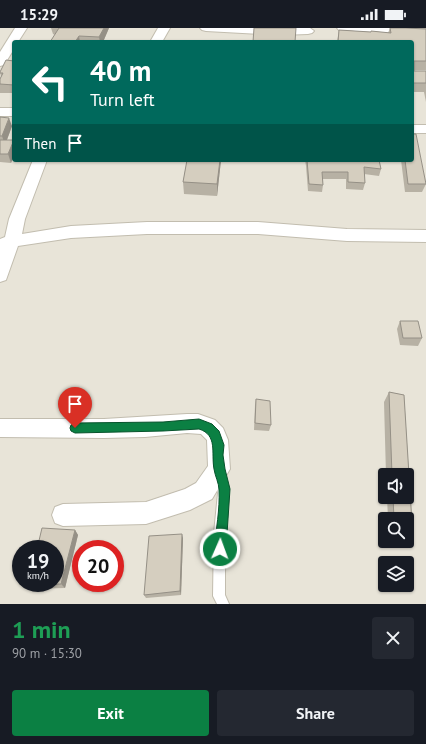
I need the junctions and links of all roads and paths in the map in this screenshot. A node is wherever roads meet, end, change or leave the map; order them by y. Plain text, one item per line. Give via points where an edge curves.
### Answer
1 (21, 28) edge
2 (164, 28) edge
3 (206, 28) edge
4 (343, 28) edge
5 (308, 34) edge
6 (426, 34) edge
7 (14, 40) edge
8 (157, 40) edge
9 (12, 43) edge
10 (0, 62) edge
11 (0, 112) edge
12 (12, 112) edge
13 (414, 129) edge
14 (426, 129) edge
15 (39, 162) edge
16 (426, 236) edge
17 (6, 243) edge
18 (0, 275) edge
19 (0, 428) edge
20 (219, 469) junction
21 (63, 515) dead end
22 (223, 604) edge

1 - 7 street
2 - 8 street
3 - 5 street
4 - 6 street
9 - 10 street
11 - 12 street
13 - 14 street
15 - 17 street
16 - 17 street via 347,235 258,228 147,228 71,232
17 - 18 street
19 - 20 street via 199,424 208,427 215,434 219,445
20 - 21 street via 204,491 190,499 146,513
20 - 22 lane via 225,489 220,542 219,596

